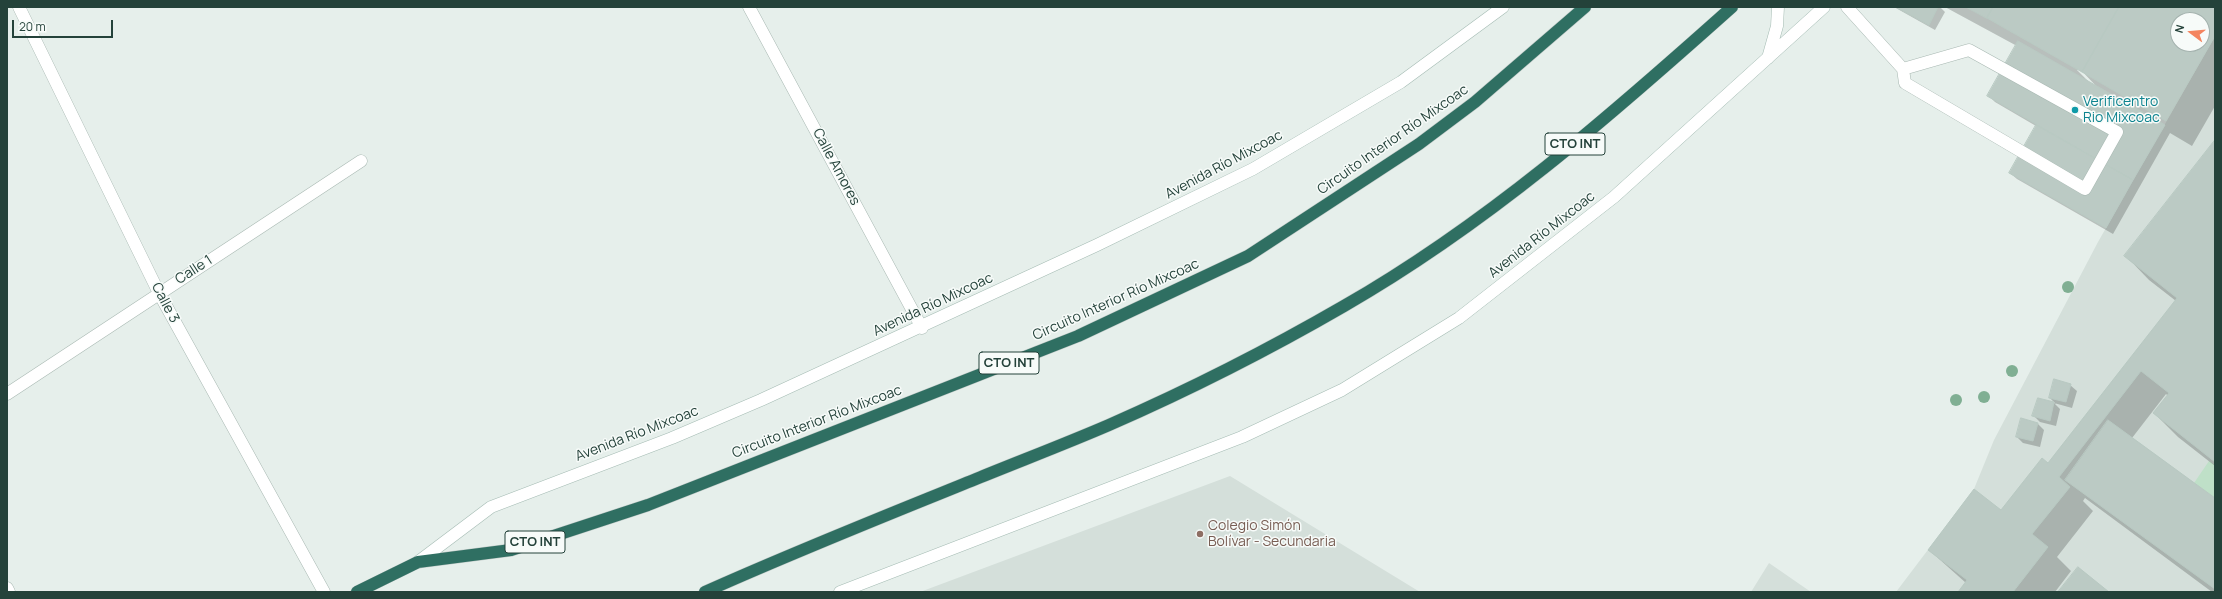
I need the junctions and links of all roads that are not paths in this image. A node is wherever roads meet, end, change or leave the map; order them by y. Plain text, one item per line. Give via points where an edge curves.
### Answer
1 (19, 7) edge
2 (749, 7) edge
3 (1503, 7) edge
4 (1585, 7) edge
5 (1732, 7) edge
6 (1778, 7) edge
7 (1824, 7) edge
8 (1847, 7) edge
9 (1768, 58) junction
10 (1903, 69) junction
11 (361, 161) dead end
12 (159, 293) junction
13 (922, 328) junction
14 (7, 394) edge
15 (418, 562) junction
16 (7, 588) edge
17 (9, 592) edge
18 (324, 592) edge
19 (357, 592) edge
20 (705, 592) edge
21 (840, 592) edge

1 - 12 main road, Calle 3
2 - 13 main road, Calle Amores
3 - 13 main road, Avenida Río Mixcoac / CTO INT via 1401,82 1253,169
4 - 15 highway, Circuito Interior Río Mixcoac / CTO INT via 1476,102 1419,144 1248,256 1078,336 648,505 511,550
5 - 20 highway, CTO INT via 1618,109 1544,170 1407,267 1346,305 1228,369 1109,425 810,546
6 - 9 main road via 1777,26
7 - 9 main road, Avenida Río Mixcoac
8 - 10 main road
9 - 21 main road, Avenida Río Mixcoac via 1614,197 1478,304 1342,390 1242,437
10 - 10 main road via 1905,83 2085,189 2117,132 1969,50
11 - 12 main road, Calle 1
12 - 14 main road, Calle 1
12 - 18 main road, Calle 3
13 - 15 main road, Avenida Río Mixcoac / CTO INT via 672,438 491,507
15 - 19 highway, Avenida Río Mixcoac / CTO INT
16 - 17 main road

